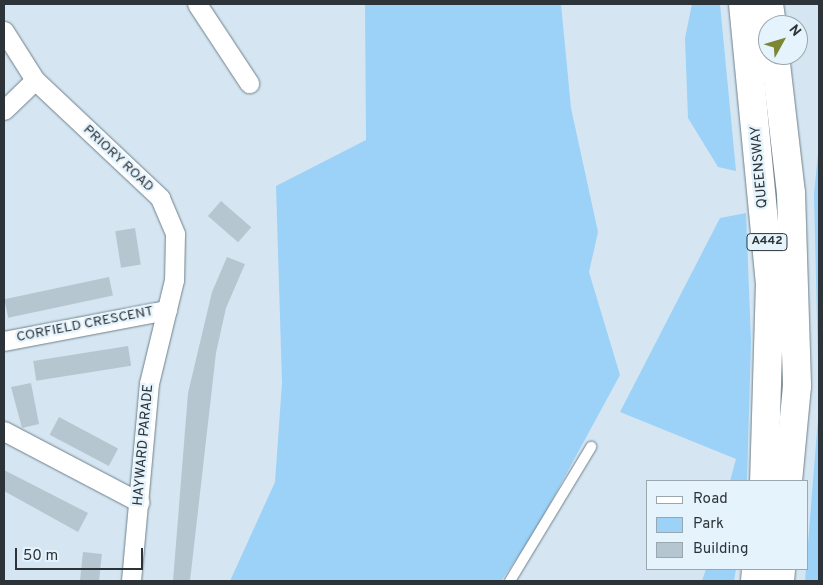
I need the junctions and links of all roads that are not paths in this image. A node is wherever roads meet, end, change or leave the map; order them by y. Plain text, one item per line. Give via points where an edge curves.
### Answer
1 (197, 4) edge
2 (743, 4) edge
3 (4, 31) edge
4 (776, 65) edge
5 (35, 80) junction
6 (249, 83) dead end
7 (4, 110) edge
8 (167, 310) junction
9 (4, 341) edge
10 (4, 431) edge
11 (591, 447) dead end
12 (764, 480) edge
13 (788, 480) edge
14 (139, 502) junction
15 (131, 581) edge
16 (510, 581) edge

1 - 6 street
2 - 12 highway, QUEENSWAY / A442 via 770,282
3 - 5 street, PRIORY ROAD
4 - 13 highway, QUEENSWAY / A442 via 792,193 797,386
5 - 7 street
5 - 8 street, PRIORY ROAD via 160,198 170,215 176,254
8 - 9 street, CORFIELD CRESCENT
8 - 14 street, HAYWARD PARADE via 149,383
10 - 14 street
11 - 16 lane
14 - 15 street, HAYWARD PARADE

